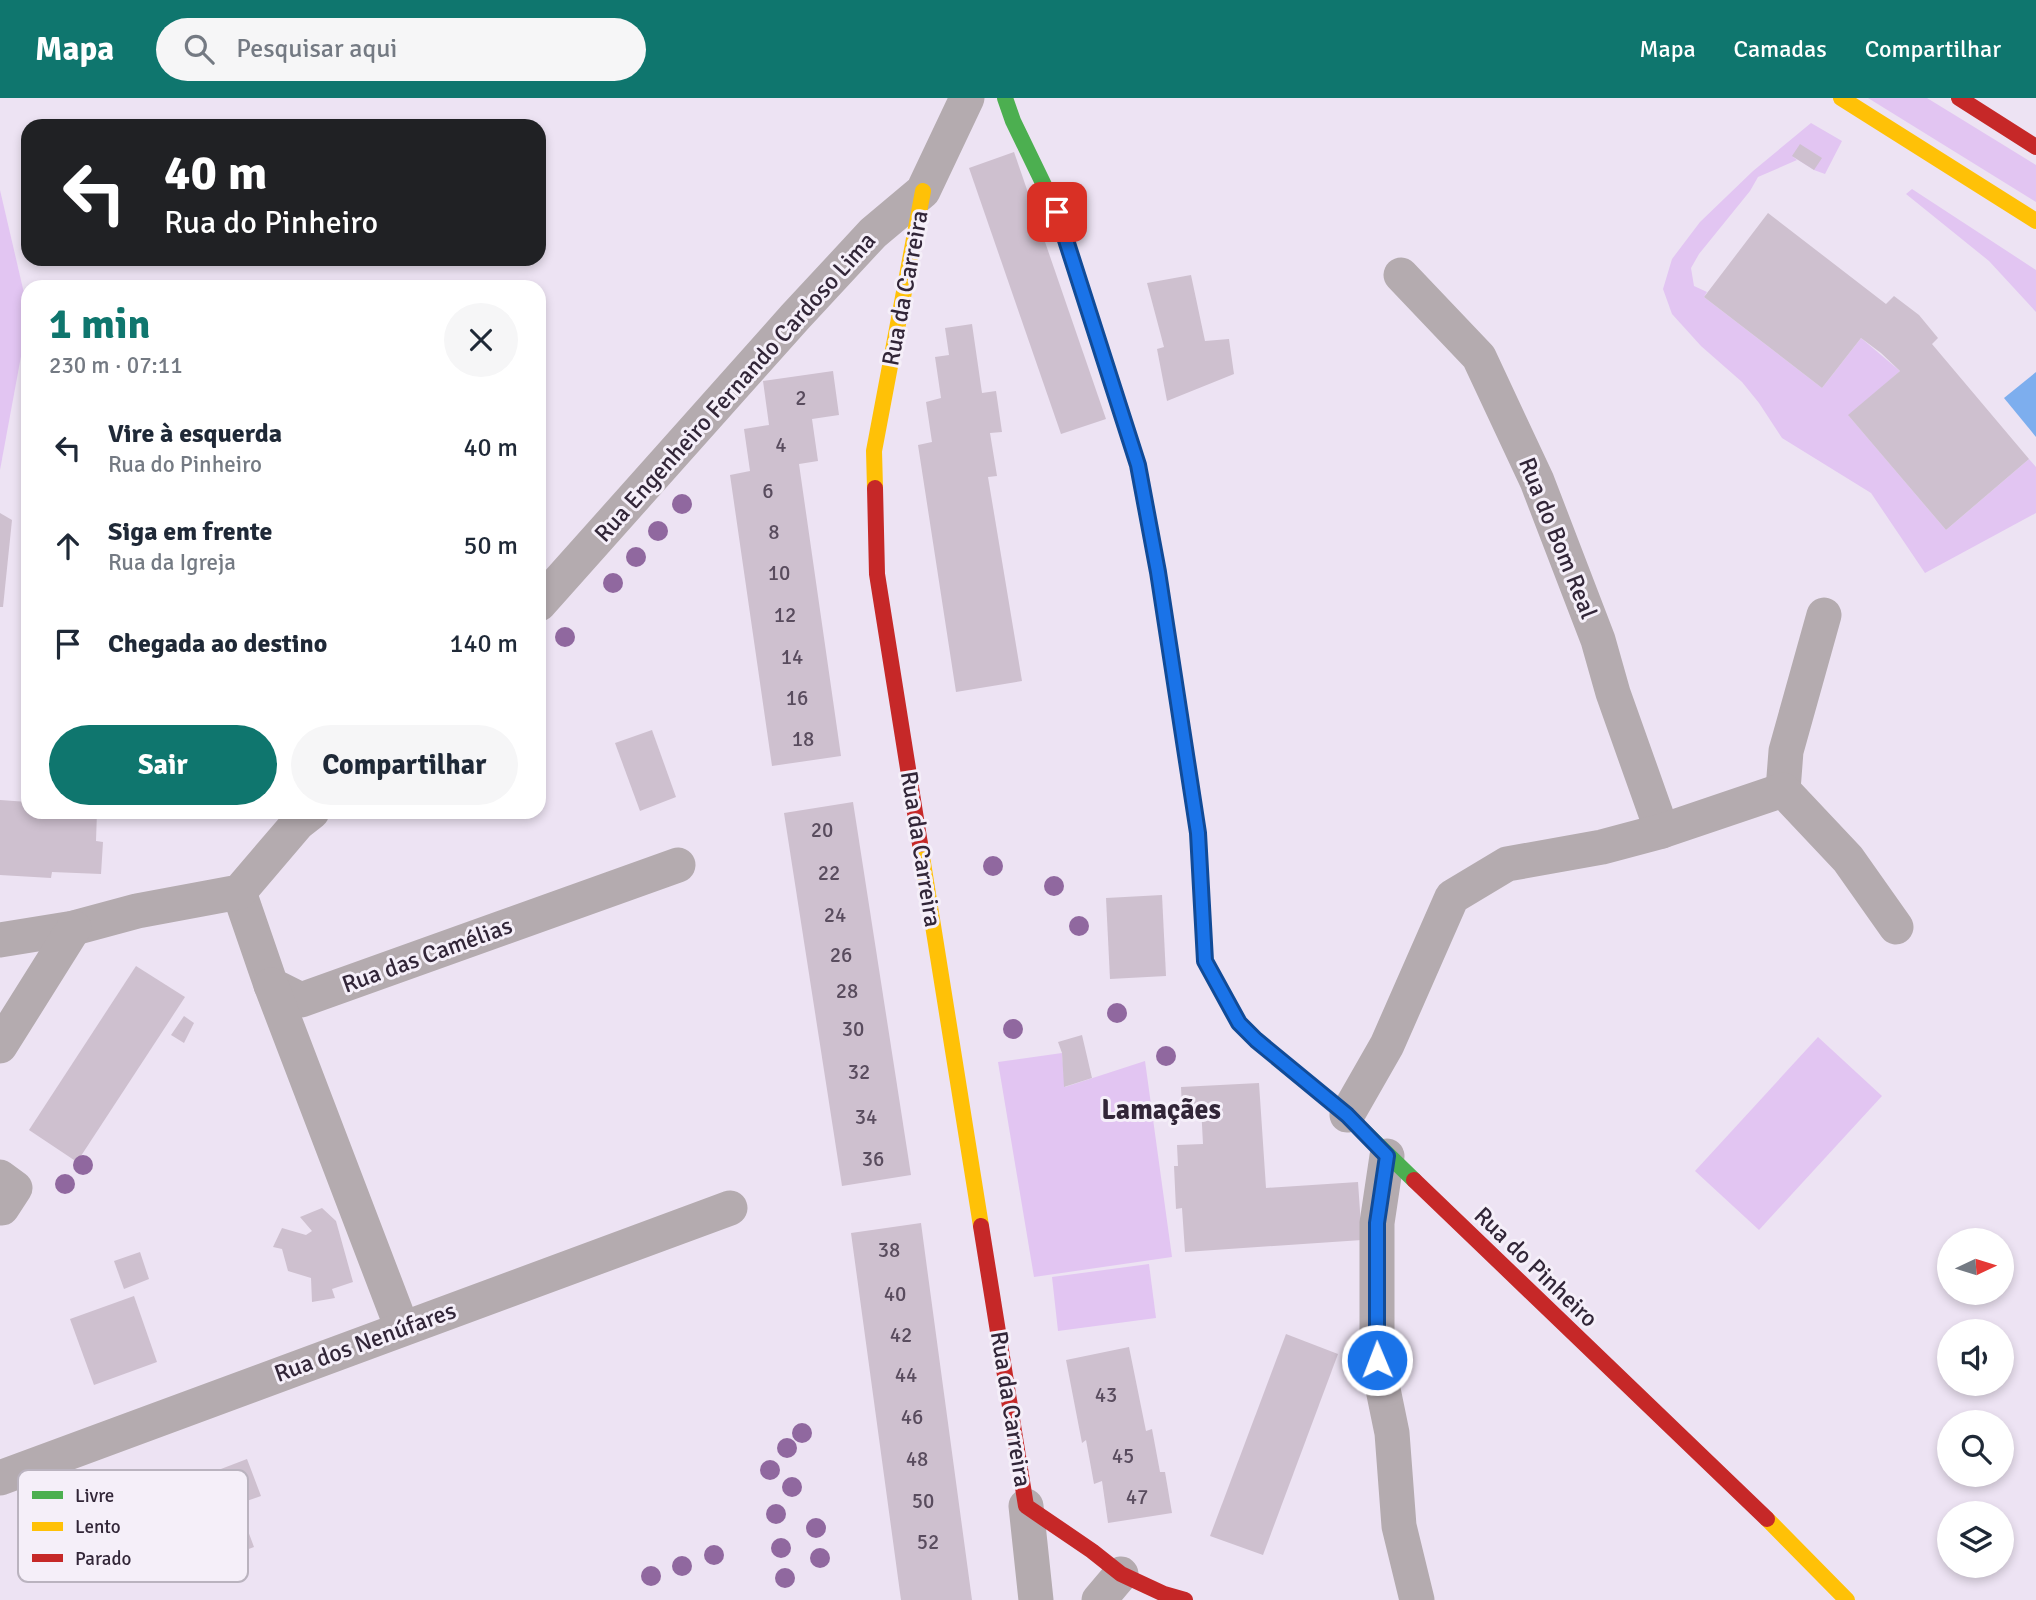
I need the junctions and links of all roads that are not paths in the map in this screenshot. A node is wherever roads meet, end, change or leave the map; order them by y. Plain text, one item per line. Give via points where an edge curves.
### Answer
1 (967, 98) edge
2 (1005, 98) edge
3 (1841, 98) edge
4 (1959, 98) edge
5 (2036, 147) edge
6 (923, 191) junction
7 (2036, 221) edge
8 (1401, 275) dead end
9 (546, 596) edge
10 (1824, 615) dead end
11 (1783, 790) junction
12 (304, 819) edge
13 (1662, 831) junction
14 (678, 865) dead end
15 (239, 891) junction
16 (1896, 927) dead end
17 (74, 928) junction
18 (0, 940) edge
19 (271, 985) junction
20 (0, 1046) edge
21 (1347, 1115) junction
22 (1387, 1156) junction
23 (730, 1208) dead end
24 (402, 1328) junction
25 (21, 1470) edge
26 (18, 1471) edge
27 (0, 1478) edge
28 (1026, 1506) junction
29 (1110, 1587) edge
30 (1036, 1600) edge
31 (1185, 1600) edge
32 (1417, 1600) edge
33 (1847, 1600) edge

1 - 6 street, Rua Engenheiro Fernando Cardoso Lima
2 - 21 street, Rua do Pinheiro via 1057,212 1138,465 1198,833 1205,961 1239,1023
3 - 7 street
4 - 5 street
6 - 9 street, Rua Engenheiro Fernando Cardoso Lima via 873,233
6 - 28 street, Rua da Carreira via 874,451 877,574
8 - 13 street, Rua do Bom Real via 1479,357 1556,530
10 - 11 street via 1786,751
11 - 13 street
11 - 16 street via 1848,859
12 - 15 street
13 - 21 street via 1602,847 1507,863 1452,897 1387,1045
14 - 19 street, Rua das Camélias via 301,1000
15 - 17 street
15 - 19 street
17 - 18 street
17 - 20 street
19 - 24 street
21 - 22 street, Rua do Pinheiro
22 - 32 street via 1377,1223 1377,1360 1392,1433 1399,1526
22 - 33 street, Rua do Pinheiro
23 - 24 street, Rua dos Nenúfares
24 - 25 street, Rua dos Nenúfares
26 - 27 street, Rua dos Nenúfares
28 - 29 street, Rua da Carreira via 1092,1551
28 - 30 street, Rua da Carreira
29 - 31 street, Rua da Carreira

